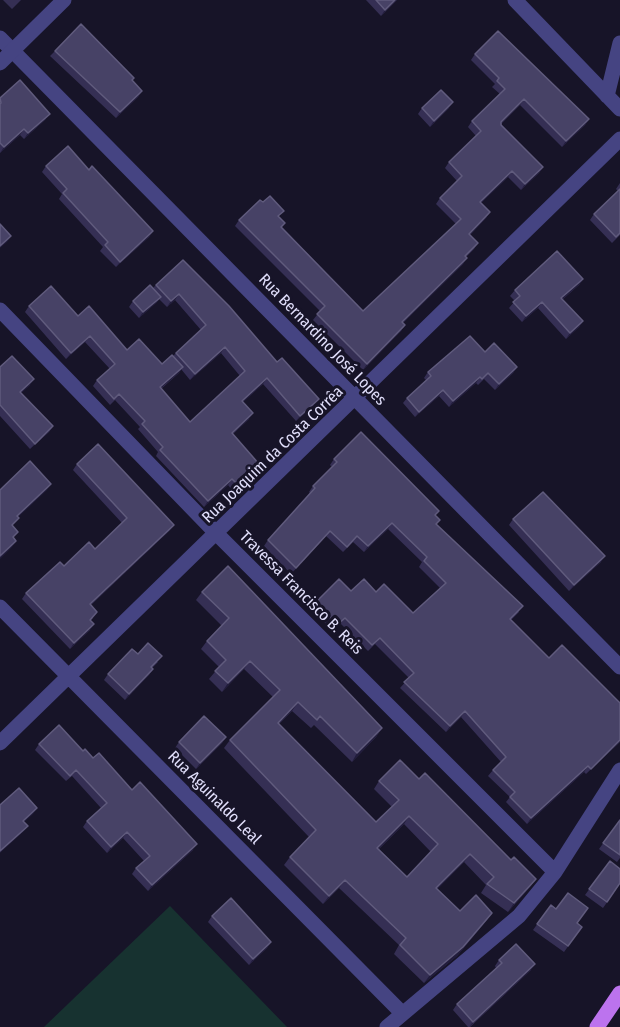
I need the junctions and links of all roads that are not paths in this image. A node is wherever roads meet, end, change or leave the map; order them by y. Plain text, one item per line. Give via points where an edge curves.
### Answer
1 (64, 0) edge
2 (515, 0) edge
3 (0, 38) edge
4 (620, 43) edge
5 (13, 51) junction
6 (0, 63) edge
7 (607, 96) junction
8 (620, 110) edge
9 (620, 139) edge
10 (0, 310) edge
11 (355, 400) junction
12 (217, 534) junction
13 (0, 607) edge
14 (620, 667) edge
15 (68, 677) junction
16 (0, 743) edge
17 (620, 770) edge
18 (555, 872) junction
19 (620, 993) edge
20 (402, 1013) junction
21 (387, 1027) edge
22 (597, 1027) edge

1 - 5 street
2 - 7 street
3 - 5 street, Rua Bernardino José Lopes
4 - 7 street
5 - 6 street
5 - 11 street, Rua Bernardino José Lopes
7 - 8 street
9 - 11 street, Rua Joaquim da Costa Corrêa
10 - 12 street, Travessa Francisco B. Reis
11 - 12 street, Rua Joaquim da Costa Corrêa
11 - 14 street, Rua Bernardino José Lopes
12 - 15 street, Rua Joaquim da Costa Corrêa
12 - 18 street, Travessa Francisco B. Reis
13 - 15 street, Rua Aguinaldo Leal
15 - 16 street, Rua Joaquim da Costa Corrêa
15 - 20 street, Rua Aguinaldo Leal
17 - 18 street
18 - 20 street via 519,916
19 - 22 main road
20 - 21 street

